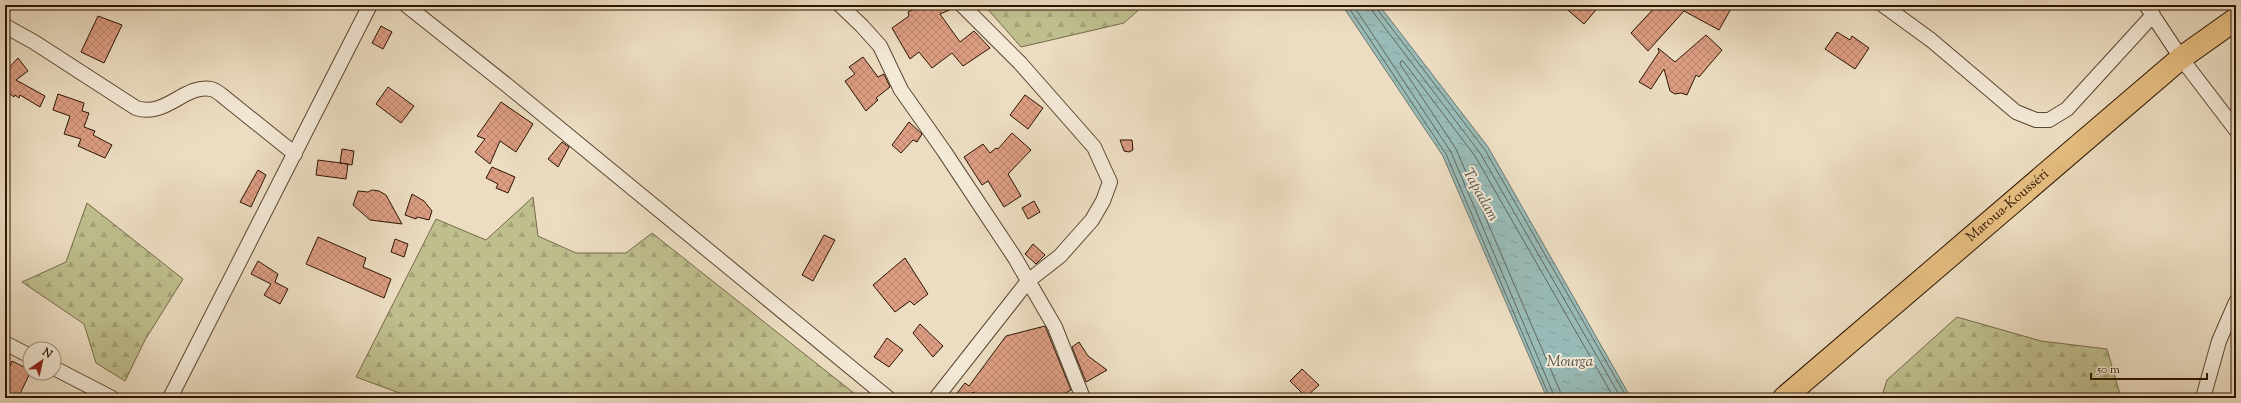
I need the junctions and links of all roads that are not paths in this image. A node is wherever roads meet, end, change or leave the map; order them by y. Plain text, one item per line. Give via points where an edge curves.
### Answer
1 (370, 5) edge
2 (406, 5) edge
3 (840, 5) edge
4 (962, 5) edge
5 (1883, 5) edge
6 (2149, 10) edge
7 (2236, 19) edge
8 (5, 26) edge
9 (2181, 58) junction
10 (2236, 130) edge
11 (295, 154) junction
12 (1028, 281) junction
13 (2236, 302) edge
14 (5, 343) edge
15 (22, 352) edge
16 (62, 372) edge
17 (1085, 397) edge
18 (112, 398) edge
19 (170, 398) edge
20 (888, 398) edge
21 (936, 398) edge
22 (1784, 398) edge
23 (2203, 398) edge

1 - 11 street
2 - 20 street
3 - 12 street via 880,46 901,90 948,157
4 - 12 street via 1020,63 1094,147 1110,182 1103,202 1092,220 1060,256
5 - 6 street via 1930,40 2016,112 2036,120 2049,120 2067,109
6 - 9 street
7 - 9 highway, Maroua-Kousséri
8 - 11 street via 136,108 145,111 154,110 200,89 212,89
9 - 10 street
9 - 22 highway, Maroua-Kousséri
11 - 19 street
12 - 17 street via 1055,327
12 - 21 street
13 - 23 street via 2219,341
14 - 15 street
16 - 18 street

